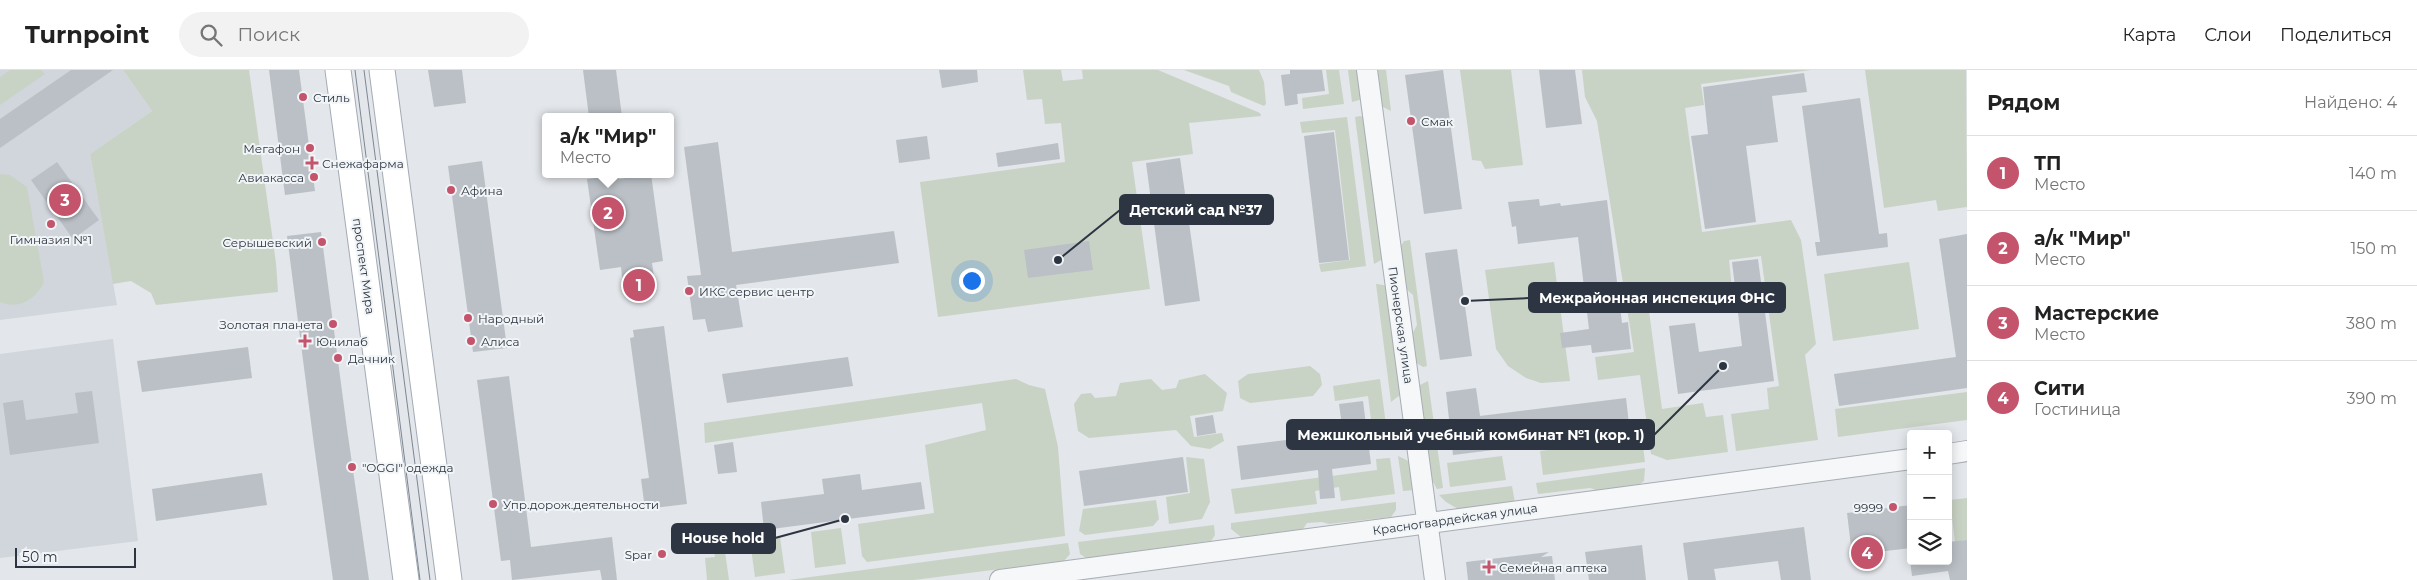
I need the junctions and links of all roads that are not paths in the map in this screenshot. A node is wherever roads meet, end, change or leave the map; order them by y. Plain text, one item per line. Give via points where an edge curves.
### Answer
1 (338, 70) edge
2 (382, 70) edge
3 (1367, 70) edge
4 (1967, 451) edge
5 (1952, 453) edge
6 (1907, 460) edge
7 (1428, 523) junction
8 (406, 580) edge
9 (449, 580) edge
10 (1000, 580) edge
11 (1435, 580) edge

1 - 8 main road, проспект Мира
2 - 9 main road
3 - 7 street, Пионерская улица
4 - 5 street
6 - 7 street, Красногвардейская улица
7 - 10 street, Красногвардейская улица
7 - 11 street, Пионерская улица

